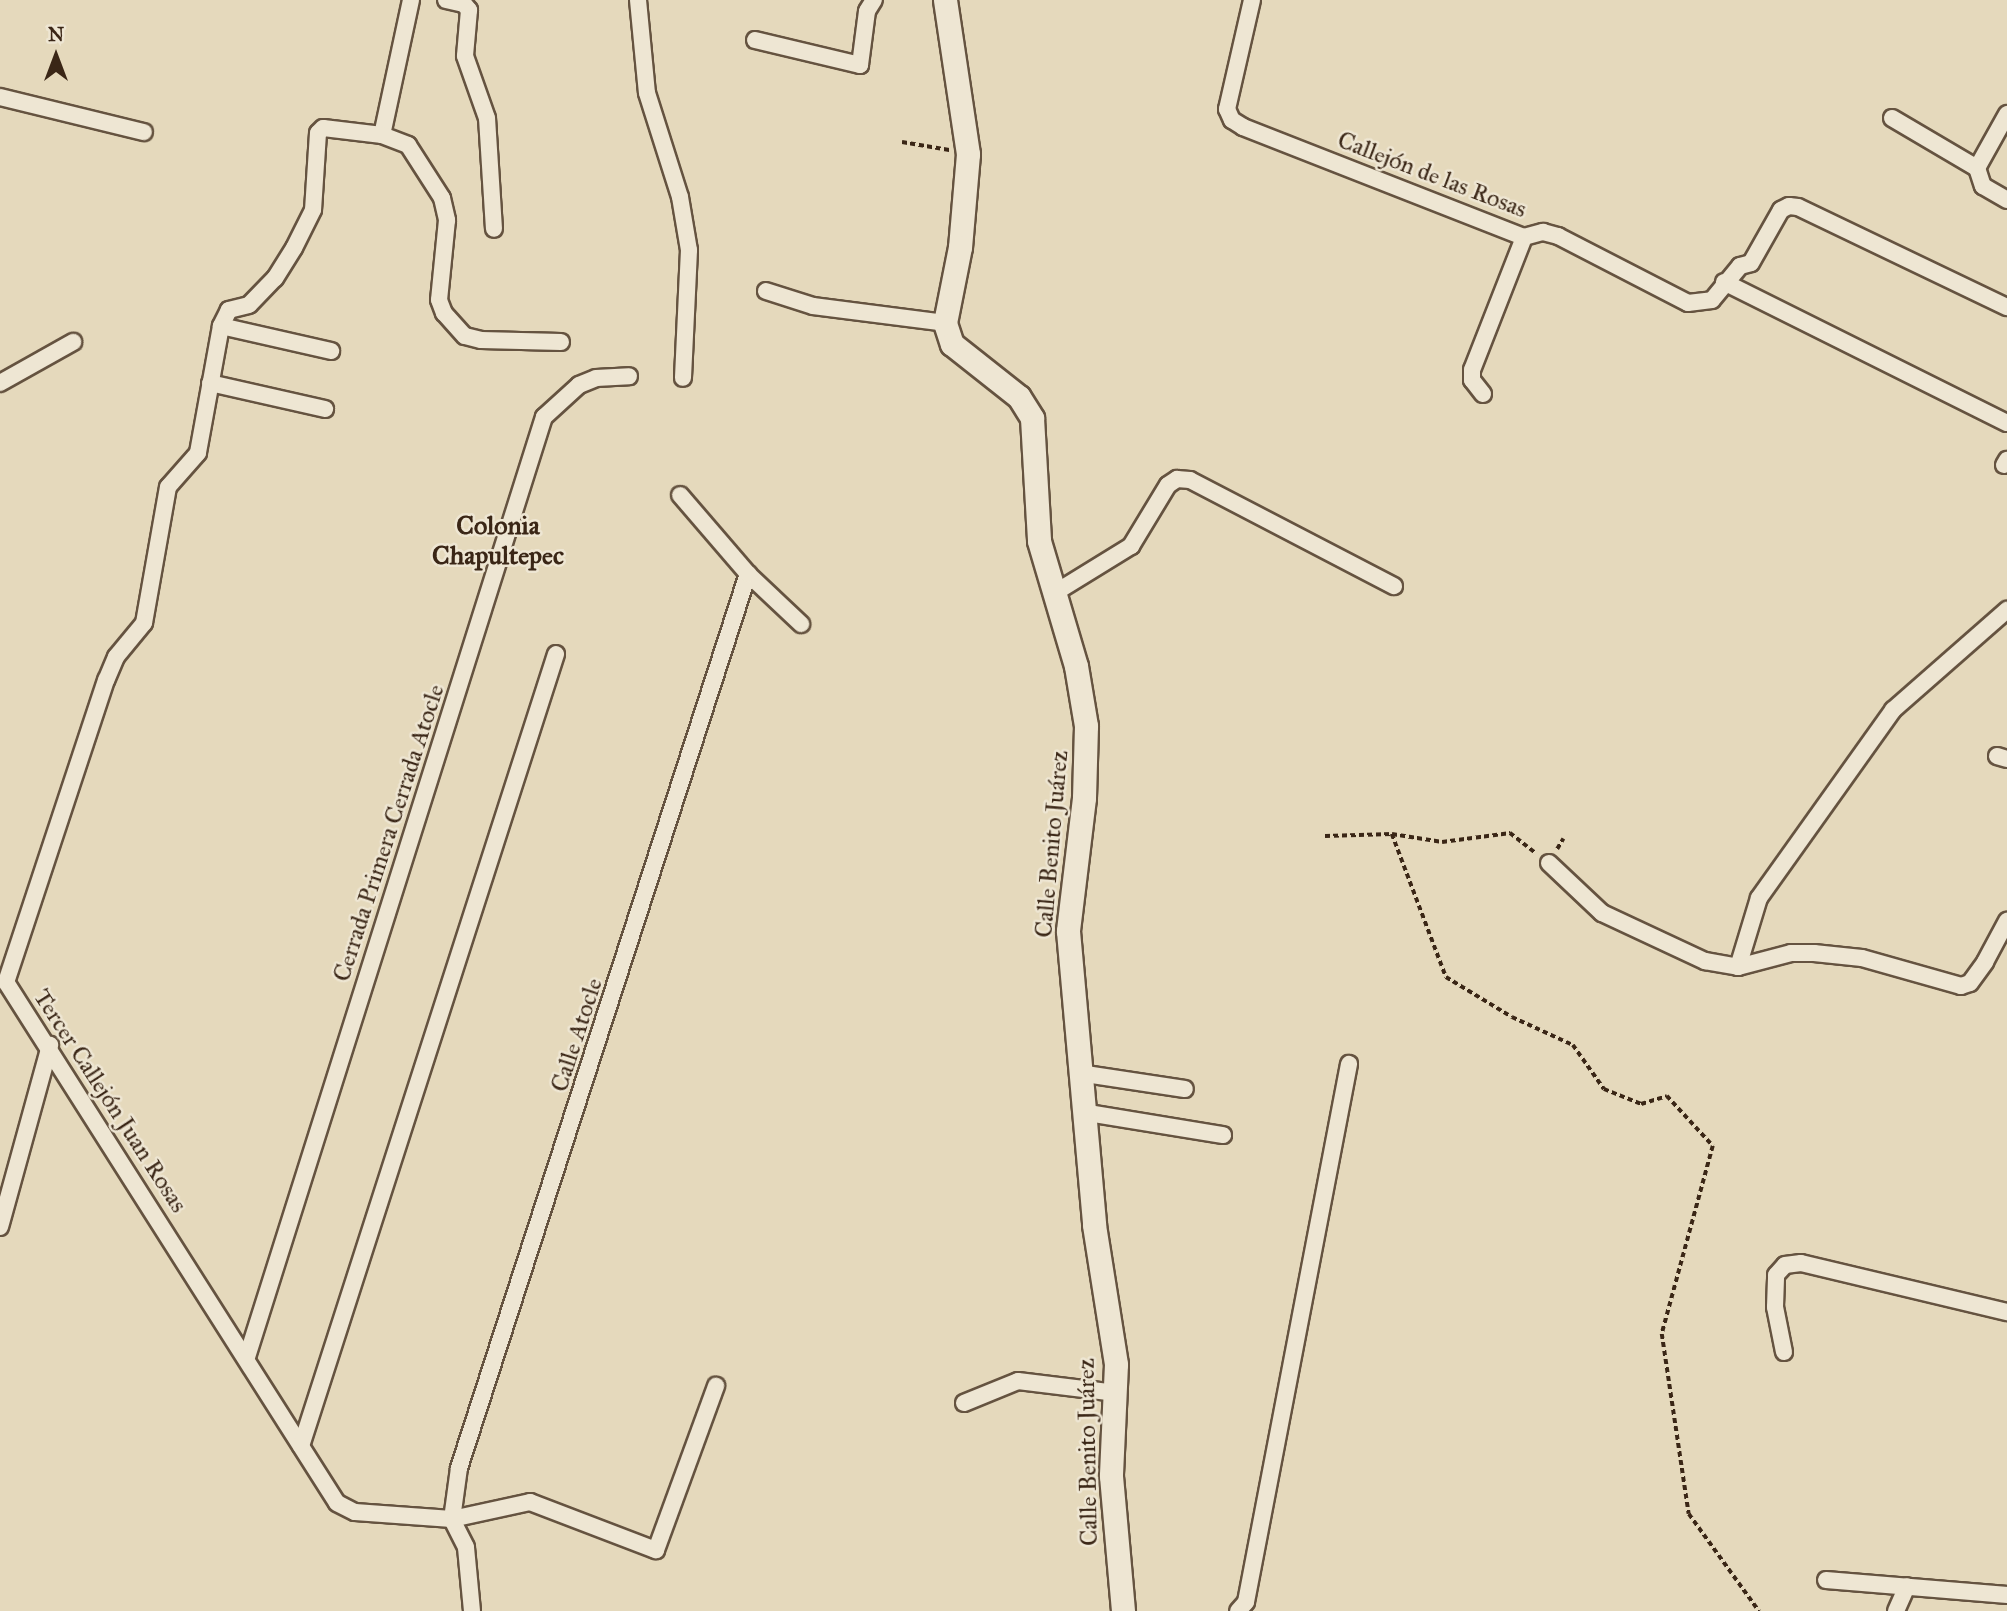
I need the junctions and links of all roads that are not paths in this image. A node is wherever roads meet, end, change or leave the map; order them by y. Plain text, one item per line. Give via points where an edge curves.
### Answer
1 (411, 0) edge
2 (446, 0) edge
3 (638, 0) edge
4 (874, 0) edge
5 (945, 0) edge
6 (1252, 0) edge
7 (755, 40) dead end
8 (0, 97) edge
9 (2007, 114) edge
10 (1892, 118) dead end
11 (144, 132) dead end
12 (382, 135) junction
13 (1977, 168) junction
14 (2007, 200) edge
15 (494, 229) dead end
16 (1524, 237) junction
17 (1724, 282) junction
18 (766, 292) dead end
19 (2007, 307) edge
20 (945, 323) junction
21 (221, 326) junction
22 (73, 342) dead end
23 (561, 342) dead end
24 (331, 351) dead end
25 (629, 376) dead end
26 (683, 379) dead end
27 (0, 383) edge
28 (210, 383) junction
29 (1483, 394) dead end
30 (325, 409) dead end
31 (2007, 423) edge
32 (680, 495) dead end
33 (748, 574) junction
34 (1394, 586) dead end
35 (1054, 594) junction
36 (2007, 610) edge
37 (801, 624) dead end
38 (556, 654) dead end
39 (1549, 863) road end
40 (2007, 921) edge
41 (1738, 967) junction
42 (3, 981) edge
43 (50, 1045) junction
44 (1349, 1064) dead end
45 (1079, 1073) junction
46 (1185, 1089) dead end
47 (1082, 1112) junction
48 (1223, 1135) dead end
49 (0, 1227) edge
50 (2007, 1311) edge
51 (1784, 1352) dead end
52 (247, 1357) junction
53 (716, 1386) dead end
54 (1116, 1393) junction
55 (964, 1403) dead end
56 (302, 1446) junction
57 (452, 1519) junction
58 (1826, 1580) dead end
59 (1907, 1587) junction
60 (2007, 1595) edge
61 (472, 1611) edge
62 (1123, 1611) edge
63 (1238, 1611) edge
64 (1896, 1611) edge

1 - 12 street
2 - 15 street via 464,4 469,10 465,56 487,118
3 - 26 street via 647,93 680,197 690,250
4 - 7 street via 867,11 860,65
5 - 20 street via 968,154 960,247
6 - 16 street, Callejón de las Rosas via 1227,109 1232,120
8 - 11 street
9 - 13 street
10 - 13 street
12 - 21 street via 323,128 318,132 313,210 294,248 275,278 249,305 229,310
12 - 23 street via 408,145 442,198 447,219 439,300 444,313 465,336 481,340
13 - 14 street via 1983,186
16 - 17 street, Callejón de las Rosas via 1543,232 1558,236 1688,303 1712,300
16 - 29 street via 1472,370 1472,380
17 - 19 street, Callejón de las Rosas via 1740,266 1751,263 1780,210 1798,207
17 - 31 street
18 - 20 street via 813,306
20 - 35 street, Calle Benito Juárez via 952,344 1019,397 1032,418 1037,525
21 - 24 street
21 - 28 street, Tercer Callejón Juan Rosas
22 - 27 street
25 - 52 street, Cerrada Primera Cerrada Atocle via 596,377 579,385 544,416
28 - 30 street
28 - 42 street, Tercer Callejón Juan Rosas via 198,453 168,487 144,622 116,657 106,680
32 - 33 street
33 - 37 street
33 - 57 street, Calle Atocle via 458,1468
34 - 35 street via 1190,480 1177,479 1168,485 1131,546
35 - 45 street, Calle Benito Juárez via 1076,666 1086,726 1084,798 1068,931
36 - 41 street via 1893,709 1759,898
38 - 56 street
39 - 41 street via 1602,913 1705,961
40 - 41 street via 1978,973 1961,986 1862,958 1814,953 1791,953
42 - 43 street, Tercer Callejón Juan Rosas
43 - 49 street
43 - 52 street, Tercer Callejón Juan Rosas
44 - 63 street via 1246,1602
45 - 46 street
45 - 47 street, Calle Benito Juárez
47 - 48 street
47 - 54 street, Calle Benito Juárez
50 - 51 street via 1801,1263 1785,1265 1776,1275 1775,1307
52 - 56 street, Tercer Callejón Juan Rosas
53 - 57 street, Tercer Callejón Juan Rosas via 656,1550 530,1502
54 - 55 street via 1018,1381
54 - 62 street, Calle Benito Juárez via 1111,1476
56 - 57 street, Tercer Callejón Juan Rosas via 337,1503 355,1512
57 - 61 street via 466,1547
58 - 59 street
59 - 60 street
59 - 64 street

